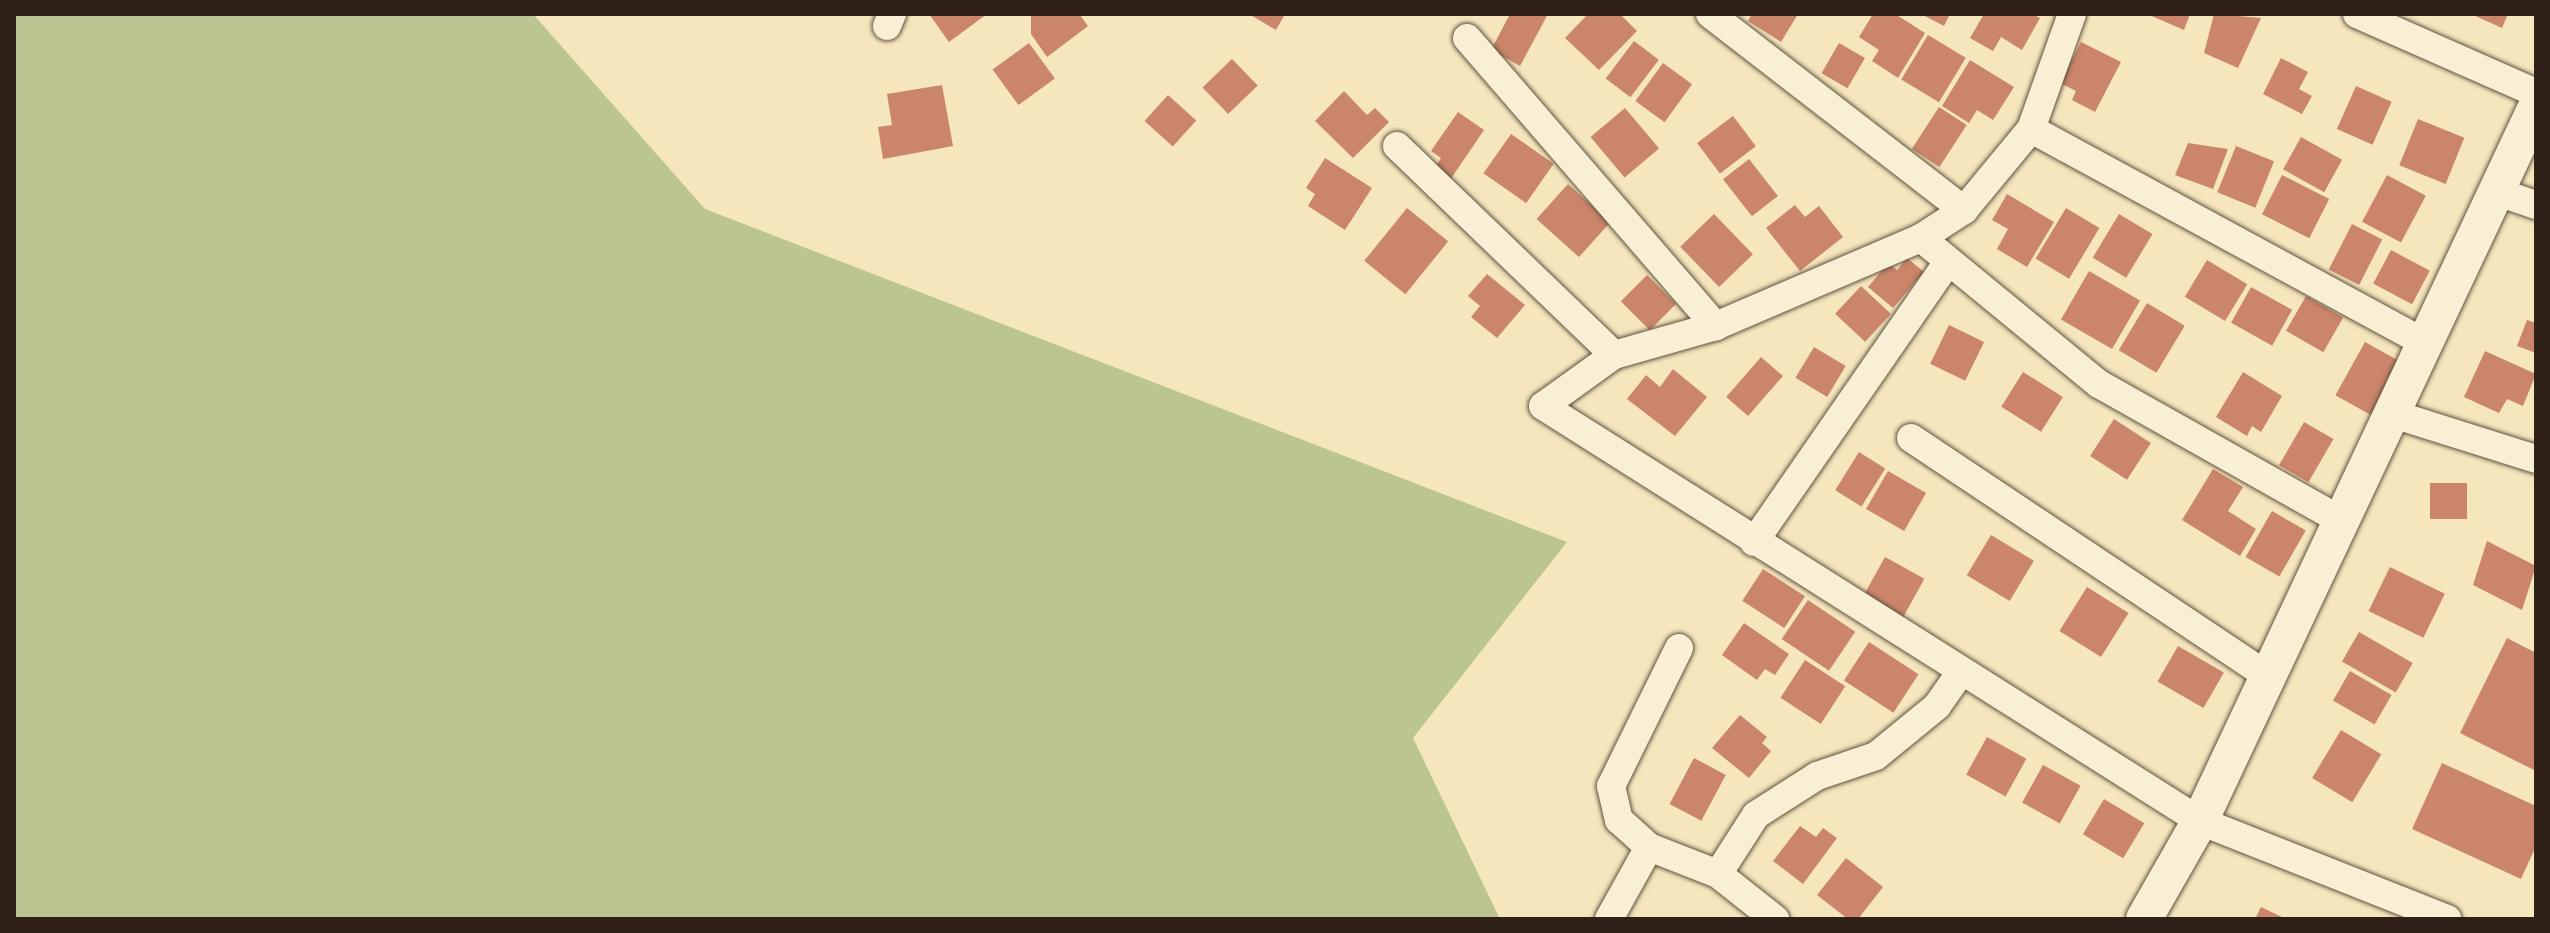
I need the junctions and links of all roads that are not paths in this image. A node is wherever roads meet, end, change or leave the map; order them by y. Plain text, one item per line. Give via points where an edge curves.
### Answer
1 (1710, 14) edge
2 (2072, 14) edge
3 (2357, 14) edge
4 (1467, 38) dead end
5 (2536, 93) edge
6 (2536, 107) edge
7 (2031, 129) junction
8 (1397, 146) dead end
9 (2495, 191) junction
10 (2536, 205) edge
11 (1964, 210) junction
12 (1921, 238) junction
13 (1948, 262) junction
14 (1716, 326) junction
15 (2425, 343) junction
16 (1614, 355) junction
17 (2390, 413) junction
18 (1911, 438) dead end
19 (2536, 459) edge
20 (2342, 521) junction
21 (1754, 542) junction
22 (1679, 648) dead end
23 (1959, 674) junction
24 (2269, 677) junction
25 (2200, 821) junction
26 (1649, 847) junction
27 (1718, 874) junction
28 (1609, 919) edge
29 (1775, 919) edge
30 (2144, 919) edge
31 (2447, 919) edge

1 - 11 street
2 - 7 street
3 - 5 street
4 - 14 street
6 - 9 street
7 - 11 street
7 - 15 street
8 - 16 street
9 - 10 street
9 - 15 street
11 - 12 street
12 - 13 street
12 - 14 street
13 - 20 street via 2099,384
13 - 21 street
14 - 16 street
15 - 17 street
16 - 21 street via 1543,406
17 - 19 street
17 - 20 street
18 - 24 street
20 - 24 street
21 - 23 street
22 - 26 street via 1611,786 1619,820
23 - 25 street
23 - 27 street via 1937,706 1876,756 1817,776 1756,815
24 - 25 street
25 - 30 street
25 - 31 street
26 - 27 street
26 - 28 street
27 - 29 street

